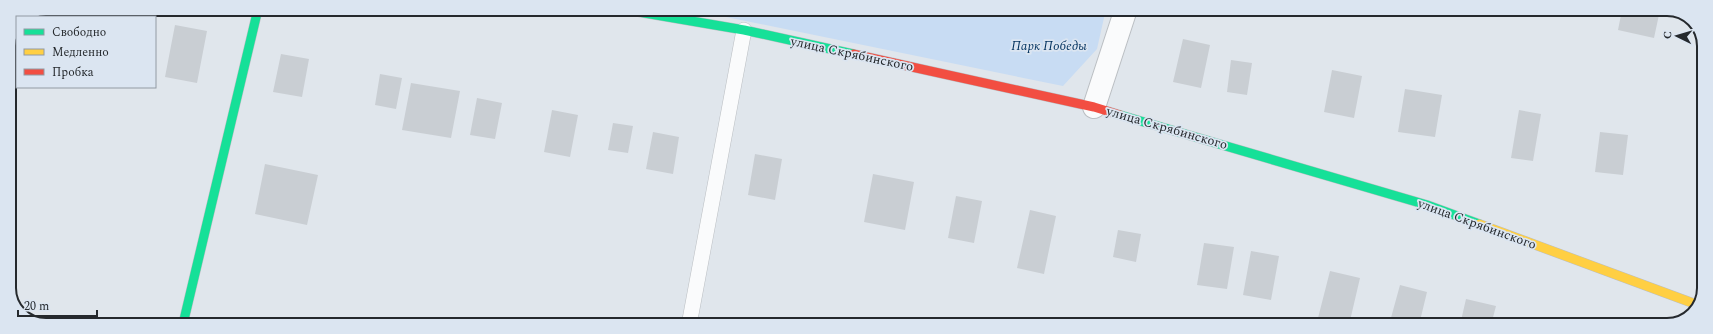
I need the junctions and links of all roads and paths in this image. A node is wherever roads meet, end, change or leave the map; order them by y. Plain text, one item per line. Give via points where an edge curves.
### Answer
1 (256, 16) edge
2 (662, 16) edge
3 (1124, 16) edge
4 (744, 30) junction
5 (1094, 107) junction
6 (1693, 303) edge
7 (184, 318) edge
8 (689, 318) edge

1 - 7 street
2 - 4 street, улица Скрябинского
3 - 5 street
4 - 5 street, улица Скрябинского
4 - 8 lane
5 - 6 street, улица Скрябинского via 1427,205

